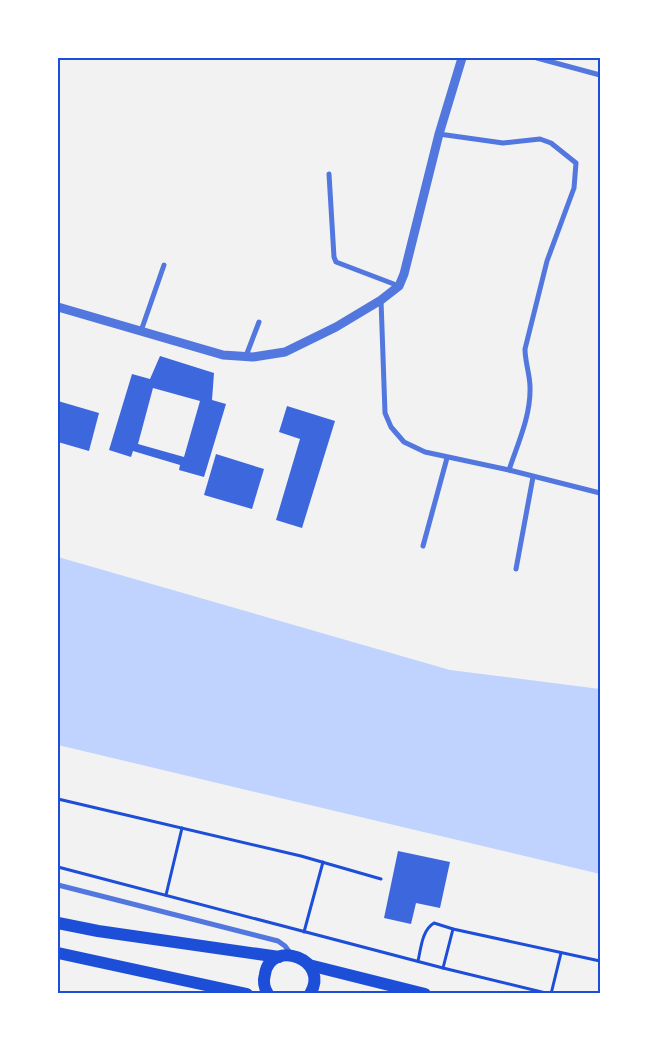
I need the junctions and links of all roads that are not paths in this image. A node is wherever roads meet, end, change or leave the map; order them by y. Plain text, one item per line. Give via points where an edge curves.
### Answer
1 (462, 58) edge
2 (537, 58) edge
3 (600, 75) edge
4 (439, 134) junction
5 (329, 174) dead end
6 (164, 265) dead end
7 (399, 286) junction
8 (381, 300) junction
9 (58, 307) edge
10 (259, 322) dead end
11 (141, 331) junction
12 (246, 356) junction
13 (447, 458) junction
14 (509, 470) junction
15 (533, 477) junction
16 (600, 494) edge
17 (423, 546) dead end
18 (516, 569) dead end
19 (58, 885) edge
20 (58, 923) edge
21 (58, 953) edge
22 (285, 956) junction
23 (309, 965) junction
24 (247, 994) edge
25 (268, 994) edge
26 (310, 994) edge
27 (425, 994) edge

1 - 4 street
2 - 3 street
4 - 7 street
4 - 14 street via 503,143 540,139 551,143 576,162 574,188 548,261 524,349 530,386 528,406
5 - 7 street via 336,262
6 - 11 street
7 - 8 street
8 - 12 street via 336,327 284,352
8 - 13 street via 385,413 391,427 404,442
9 - 11 street
10 - 12 street
11 - 12 street via 223,355
13 - 14 street
13 - 17 street
14 - 15 street
15 - 16 street
15 - 18 street
19 - 22 street via 278,941 285,946
20 - 22 main road
21 - 24 main road
22 - 23 main road via 304,960
22 - 25 main road via 271,962 265,971
23 - 26 main road via 314,982
23 - 27 main road

